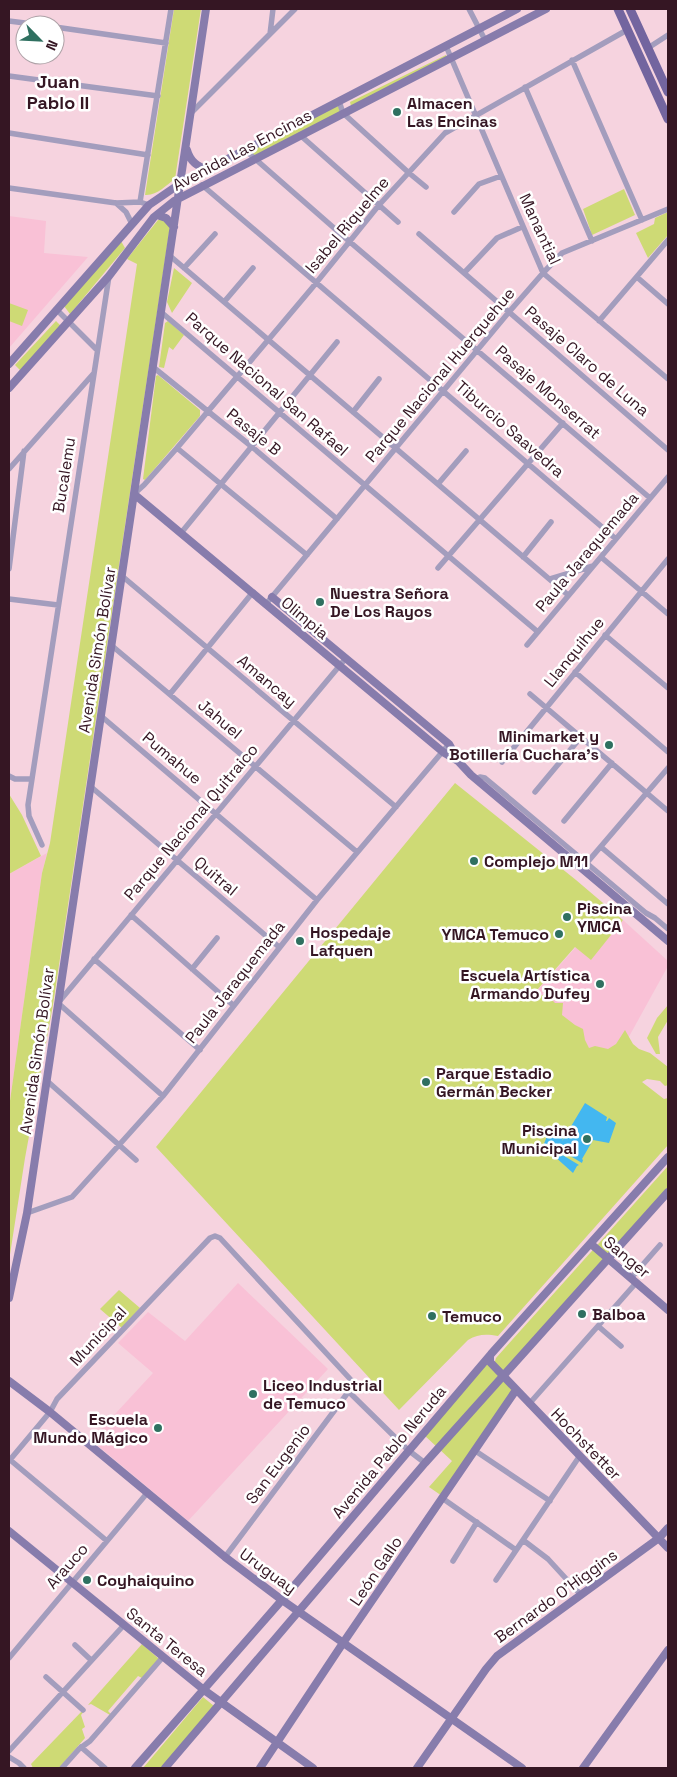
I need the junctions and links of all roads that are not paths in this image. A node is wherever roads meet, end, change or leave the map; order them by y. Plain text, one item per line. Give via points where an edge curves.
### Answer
1 (171, 9) edge
2 (206, 9) edge
3 (273, 9) edge
4 (295, 9) edge
5 (469, 9) edge
6 (517, 9) edge
7 (544, 9) edge
8 (618, 9) edge
9 (630, 9) edge
10 (65, 28) edge
11 (479, 28) junction
12 (627, 30) junction
13 (270, 34) junction
14 (668, 35) edge
15 (485, 40) junction
16 (166, 43) junction
17 (446, 46) junction
18 (648, 48) junction
19 (451, 57) junction
20 (572, 60) junction
21 (9, 76) edge
22 (525, 87) junction
23 (668, 92) edge
24 (158, 96) junction
25 (339, 101) junction
26 (192, 112) junction
27 (343, 113) junction
28 (476, 114) junction
29 (668, 120) edge
30 (9, 133) edge
31 (300, 135) junction
32 (186, 149) junction
33 (245, 150) junction
34 (148, 155) junction
35 (255, 158) junction
36 (208, 169) junction
37 (409, 173) junction
38 (500, 176) junction
39 (182, 183) junction
40 (202, 185) junction
41 (426, 187) dead end
42 (9, 188) edge
43 (179, 197) junction
44 (140, 202) junction
45 (116, 203) junction
46 (149, 205) junction
47 (380, 205) junction
48 (668, 209) edge
49 (454, 212) dead end
50 (157, 215) junction
51 (642, 220) junction
52 (398, 222) dead end
53 (132, 224) junction
54 (174, 227) junction
55 (522, 227) junction
56 (215, 234) dead end
57 (419, 234) dead end
58 (668, 240) edge
59 (592, 241) junction
60 (350, 242) junction
61 (170, 256) junction
62 (184, 268) junction
63 (253, 268) dead end
64 (464, 273) junction
65 (543, 273) junction
66 (109, 276) junction
67 (638, 278) junction
68 (316, 283) junction
69 (224, 302) junction
70 (668, 304) edge
71 (57, 310) junction
72 (161, 312) junction
73 (509, 312) junction
74 (599, 321) junction
75 (68, 322) junction
76 (268, 339) junction
77 (337, 342) dead end
78 (97, 350) junction
79 (478, 350) junction
80 (9, 364) edge
81 (153, 367) junction
82 (94, 373) junction
83 (310, 375) junction
84 (237, 376) junction
85 (379, 379) dead end
86 (668, 379) edge
87 (9, 388) edge
88 (444, 391) junction
89 (207, 412) junction
90 (353, 412) junction
91 (279, 413) junction
92 (562, 423) junction
93 (251, 446) junction
94 (177, 448) junction
95 (396, 448) junction
96 (668, 450) edge
97 (24, 451) junction
98 (466, 451) dead end
99 (528, 463) junction
100 (10, 466) edge
101 (668, 477) edge
102 (220, 484) junction
103 (438, 484) junction
104 (365, 486) junction
105 (134, 494) junction
106 (650, 498) junction
107 (337, 519) junction
108 (479, 519) junction
109 (552, 522) dead end
110 (181, 532) junction
111 (616, 539) junction
112 (307, 556) junction
113 (448, 556) junction
114 (523, 557) junction
115 (601, 557) junction
116 (668, 559) edge
117 (593, 566) junction
118 (438, 568) dead end
119 (9, 569) edge
120 (122, 576) junction
121 (550, 579) junction
122 (641, 591) junction
123 (253, 592) junction
124 (568, 595) junction
125 (272, 597) junction
126 (9, 599) edge
127 (266, 604) junction
128 (58, 605) junction
129 (668, 614) edge
130 (538, 632) junction
131 (605, 635) junction
132 (111, 645) junction
133 (527, 645) dead end
134 (207, 648) junction
135 (346, 658) junction
136 (340, 666) junction
137 (575, 672) junction
138 (668, 688) edge
139 (170, 694) junction
140 (530, 694) dead end
141 (546, 708) junction
142 (101, 716) junction
143 (293, 721) junction
144 (581, 737) junction
145 (449, 744) junction
146 (443, 752) junction
147 (668, 752) edge
148 (459, 762) junction
149 (502, 762) dead end
150 (612, 763) junction
151 (255, 767) junction
152 (668, 768) edge
153 (9, 776) edge
154 (31, 779) junction
155 (90, 786) junction
156 (534, 792) dead end
157 (647, 793) junction
158 (396, 807) junction
159 (668, 811) edge
160 (216, 813) junction
161 (564, 821) dead end
162 (42, 845) dead end
163 (601, 847) junction
164 (357, 852) junction
165 (177, 861) junction
166 (585, 866) junction
167 (317, 900) junction
168 (668, 904) edge
169 (131, 915) junction
170 (668, 929) edge
171 (217, 938) dead end
172 (668, 941) edge
173 (279, 947) junction
174 (94, 959) junction
175 (192, 969) junction
176 (58, 1003) junction
177 (233, 1005) junction
178 (200, 1050) junction
179 (46, 1080) junction
180 (163, 1096) junction
181 (119, 1145) junction
182 (668, 1157) edge
183 (136, 1160) dead end
184 (668, 1192) edge
185 (27, 1213) junction
186 (591, 1244) junction
187 (660, 1245) dead end
188 (609, 1259) junction
189 (634, 1281) junction
190 (9, 1296) edge
191 (668, 1310) edge
192 (598, 1326) junction
193 (620, 1346) dead end
194 (490, 1356) junction
195 (502, 1376) junction
196 (9, 1381) edge
197 (350, 1389) junction
198 (516, 1390) junction
199 (529, 1404) junction
200 (50, 1412) junction
201 (408, 1450) junction
202 (474, 1450) junction
203 (579, 1457) junction
204 (9, 1460) edge
205 (425, 1464) junction
206 (148, 1492) junction
207 (442, 1498) junction
208 (550, 1501) junction
209 (477, 1522) junction
210 (668, 1528) edge
211 (9, 1531) edge
212 (659, 1538) junction
213 (523, 1540) junction
214 (107, 1541) junction
215 (668, 1548) edge
216 (516, 1550) junction
217 (225, 1557) junction
218 (453, 1560) dead end
219 (496, 1580) dead end
220 (72, 1582) junction
221 (581, 1595) junction
222 (282, 1600) junction
223 (299, 1611) junction
224 (124, 1625) junction
225 (343, 1643) junction
226 (75, 1645) dead end
227 (668, 1650) edge
228 (163, 1657) junction
229 (9, 1658) edge
230 (92, 1660) junction
231 (46, 1677) dead end
232 (204, 1690) junction
233 (63, 1692) junction
234 (222, 1703) junction
235 (83, 1710) dead end
236 (452, 1718) junction
237 (278, 1742) junction
238 (81, 1747) junction
239 (9, 1750) edge
240 (9, 1757) edge
241 (24, 1768) edge
242 (62, 1768) edge
243 (105, 1768) edge
244 (135, 1768) edge
245 (166, 1768) edge
246 (260, 1768) edge
247 (313, 1768) edge
248 (417, 1768) edge
249 (522, 1768) edge
250 (583, 1768) edge

1 - 16 street
2 - 26 street, Avenida Simón Bolívar
3 - 13 street
4 - 13 street
5 - 11 street
6 - 11 street, Avenida Las Encinas
7 - 15 street, Avenida Las Encinas
8 - 12 main road
9 - 18 main road
10 - 16 street
11 - 15 street
11 - 17 street, Avenida Las Encinas
12 - 20 street, Isabel Riquelme
12 - 29 main road
13 - 26 street
14 - 18 street
15 - 19 street, Avenida Las Encinas
16 - 24 street
17 - 19 street, Manantial
17 - 25 street, Avenida Las Encinas
18 - 23 main road
19 - 27 street, Avenida Las Encinas
19 - 28 street, Manantial
20 - 22 street, Isabel Riquelme
20 - 51 street
21 - 24 street
22 - 28 street, Isabel Riquelme
22 - 59 street
24 - 34 street
25 - 27 street
25 - 33 street, Avenida Las Encinas
26 - 32 street, Avenida Simón Bolívar
27 - 31 street, Avenida Las Encinas
27 - 37 street
28 - 37 street, Isabel Riquelme via 445,133
28 - 38 street, Manantial
30 - 34 street
31 - 35 street, Avenida Las Encinas
31 - 47 street
32 - 36 street via 193,162
32 - 39 street, Avenida Simón Bolívar
33 - 35 street, Pasaje Monserrat
33 - 36 street, Avenida Las Encinas
34 - 44 street
35 - 40 street, Avenida Las Encinas
35 - 60 street, Pasaje Monserrat
36 - 39 street, Avenida Las Encinas
37 - 41 street
37 - 47 street, Isabel Riquelme
38 - 49 street via 479,184
38 - 55 street, Manantial
39 - 43 street, Avenida Simón Bolívar
39 - 46 street, Avenida Las Encinas
40 - 43 street, Avenida Las Encinas
40 - 68 street, Tiburcio Saavedra
42 - 45 street
43 - 50 street, Avenida Las Encinas
43 - 54 street, Avenida Simón Bolívar
44 - 45 street
44 - 46 street
45 - 53 street
46 - 53 street, Avenida Las Encinas
47 - 52 street
47 - 60 street, Isabel Riquelme
48 - 51 street, Parque Nacional Huerquehue
50 - 54 street via 166,218
50 - 66 street, Avenida Las Encinas
51 - 59 street, Parque Nacional Huerquehue
53 - 71 street, Avenida Las Encinas
54 - 61 street, Avenida Simón Bolívar
55 - 64 street via 497,238
55 - 65 street, Manantial
56 - 62 street
57 - 64 street, Pasaje Claro de Luna
58 - 67 street
59 - 65 street, Parque Nacional Huerquehue via 562,253
60 - 68 street, Isabel Riquelme
60 - 79 street, Pasaje Monserrat
61 - 62 street
61 - 72 street, Avenida Simón Bolívar
62 - 69 street
63 - 69 street
64 - 73 street, Pasaje Claro de Luna
65 - 73 street, Parque Nacional Huerquehue
65 - 74 street, Manantial
66 - 75 street, Avenida Las Encinas
66 - 78 street, Bucalemu
67 - 70 street
67 - 74 street
68 - 76 street, Isabel Riquelme
68 - 88 street, Tiburcio Saavedra
69 - 76 street
71 - 75 street
71 - 80 street, Avenida Las Encinas
72 - 81 street, Avenida Simón Bolívar
72 - 84 street, Parque Nacional San Rafael
73 - 79 street, Parque Nacional Huerquehue
73 - 96 street, Pasaje Claro de Luna
74 - 86 street, Manantial
75 - 78 street
75 - 87 street, Avenida Las Encinas
76 - 83 street
76 - 84 street, Isabel Riquelme
77 - 83 street
78 - 82 street, Bucalemu
79 - 88 street, Parque Nacional Huerquehue
79 - 92 street, Pasaje Monserrat
81 - 89 street, Pasaje B
81 - 105 street, Avenida Simón Bolívar
82 - 97 street
82 - 128 street, Bucalemu
83 - 90 street
83 - 91 street
84 - 89 street, Isabel Riquelme
84 - 91 street, Parque Nacional San Rafael
85 - 90 street
88 - 95 street, Parque Nacional Huerquehue
88 - 99 street, Tiburcio Saavedra
89 - 93 street, Pasaje B
89 - 94 street, Isabel Riquelme
90 - 95 street
91 - 93 street
91 - 104 street, Parque Nacional San Rafael
92 - 99 street
92 - 106 street, Pasaje Monserrat
93 - 102 street
93 - 107 street, Pasaje B
94 - 102 street
94 - 105 street, Isabel Riquelme
95 - 103 street
95 - 104 street, Parque Nacional Huerquehue
97 - 100 street
97 - 119 street
98 - 103 street
99 - 108 street
99 - 111 street, Tiburcio Saavedra
101 - 106 street, Paula Jaraquemada
102 - 110 street
102 - 112 street
103 - 108 street
104 - 107 street, Parque Nacional Huerquehue
104 - 113 street, Parque Nacional San Rafael
105 - 110 street, Olimpia
105 - 120 street, Avenida Simón Bolívar
106 - 111 street, Paula Jaraquemada
107 - 112 street, Parque Nacional Huerquehue
108 - 113 street
108 - 114 street
109 - 114 street
110 - 123 street, Olimpia
111 - 115 street, Paula Jaraquemada
112 - 125 street, Parque Nacional Huerquehue
113 - 118 street
113 - 130 street, Parque Nacional San Rafael
114 - 121 street
115 - 117 street, Paula Jaraquemada
115 - 122 street
116 - 122 street, Llanquihue
117 - 121 street
117 - 124 street, Paula Jaraquemada
120 - 132 street, Avenida Simón Bolívar
120 - 134 street, Amancay
121 - 124 street
122 - 129 street
122 - 131 street, Llanquihue
123 - 127 street, Olimpia
123 - 134 street
124 - 130 street, Paula Jaraquemada
125 - 127 street, Parque Nacional Huerquehue
125 - 135 street, Olimpia
126 - 128 street
127 - 136 street, Olimpia
128 - 154 street, Bucalemu
130 - 133 street, Paula Jaraquemada
131 - 137 street, Llanquihue
131 - 138 street
132 - 139 street, Jahuel
132 - 142 street, Avenida Simón Bolívar
134 - 139 street
134 - 143 street, Amancay
135 - 136 street, Parque Nacional Quitraico
135 - 145 street, Olimpia
136 - 143 street, Parque Nacional Quitraico
136 - 146 street, Olimpia
137 - 141 street, Llanquihue
137 - 147 street
139 - 151 street, Jahuel
140 - 141 street
141 - 144 street
141 - 149 street, Llanquihue
142 - 155 street, Avenida Simón Bolívar
142 - 160 street, Pumahue
143 - 151 street, Parque Nacional Quitraico
143 - 158 street, Amancay
144 - 150 street
144 - 156 street
145 - 146 street, Paula Jaraquemada
145 - 148 street, Olimpia
146 - 148 street, Olimpia
146 - 158 street, Paula Jaraquemada
148 - 166 street, Olimpia via 475,779
150 - 157 street
150 - 161 street
151 - 160 street, Parque Nacional Quitraico
151 - 164 street, Jahuel
152 - 157 street
153 - 154 street
154 - 162 street, Bucalemu via 28,805
155 - 165 street, Quitral
155 - 176 street, Avenida Simón Bolívar
157 - 159 street
157 - 163 street
158 - 164 street, Paula Jaraquemada
160 - 165 street, Parque Nacional Quitraico
160 - 167 street, Pumahue
163 - 166 street
163 - 168 street
164 - 167 street, Paula Jaraquemada
165 - 169 street, Parque Nacional Quitraico
165 - 173 street, Quitral
166 - 170 street, Olimpia
166 - 172 street, Olimpia
167 - 173 street, Paula Jaraquemada
169 - 174 street, Parque Nacional Quitraico
169 - 175 street
171 - 175 street
173 - 177 street, Paula Jaraquemada
174 - 176 street, Parque Nacional Quitraico
174 - 178 street
175 - 177 street
176 - 179 street, Avenida Simón Bolívar
176 - 180 street
177 - 178 street, Paula Jaraquemada
178 - 180 street, Paula Jaraquemada
179 - 181 street
179 - 185 street, Avenida Simón Bolívar
180 - 181 street, Paula Jaraquemada
181 - 183 street
181 - 185 street, Paula Jaraquemada via 72,1196
182 - 186 street, Avenida Pablo Neruda
184 - 188 street, Avenida Pablo Neruda
185 - 190 street, Avenida Simón Bolívar
186 - 188 street, Sanger
186 - 194 street, Avenida Pablo Neruda
187 - 189 street
188 - 189 street, Sanger
188 - 195 street, Avenida Pablo Neruda
189 - 191 street, Sanger
189 - 192 street
192 - 193 street
192 - 199 street
194 - 195 street, Hochstetter via 490,1362
194 - 201 street, Avenida Pablo Neruda
195 - 198 street, Hochstetter
195 - 205 street, Avenida Pablo Neruda
196 - 200 street, Uruguay
197 - 200 street, Municipal via 352,1381 215,1236 64,1392
197 - 201 street
197 - 217 street, San Eugenio
198 - 199 street, Hochstetter
198 - 202 street, León Gallo
199 - 203 street, Hochstetter
200 - 204 street, Municipal
200 - 206 street, Uruguay
201 - 205 street
201 - 222 street, Avenida Pablo Neruda
202 - 207 street, León Gallo
202 - 208 street
203 - 208 street
203 - 212 street, Hochstetter
204 - 214 street
205 - 223 street, Avenida Pablo Neruda
206 - 214 street, Arauco
206 - 217 street, Uruguay
207 - 209 street
207 - 225 street, León Gallo
208 - 213 street
209 - 216 street
209 - 218 street
210 - 212 street, Bernardo O'Higgins
211 - 220 street, Santa Teresa
212 - 215 street, Hochstetter
212 - 221 street, Bernardo O'Higgins
213 - 216 street
213 - 221 street via 548,1558
214 - 220 street, Arauco
216 - 219 street
217 - 222 street, Uruguay
220 - 224 street, Santa Teresa
220 - 229 street, Arauco
221 - 236 street, Bernardo O'Higgins via 497,1656
222 - 223 street, Uruguay
222 - 232 street, Avenida Pablo Neruda
223 - 225 street, Uruguay
223 - 234 street, Avenida Pablo Neruda
224 - 228 street, Santa Teresa
224 - 230 street
225 - 236 street, Uruguay
225 - 237 street, León Gallo
226 - 230 street
227 - 250 street
228 - 232 street, Santa Teresa
228 - 238 street via 90,1741
230 - 233 street
231 - 233 street
232 - 234 street, Santa Teresa
232 - 244 street, Avenida Pablo Neruda
233 - 235 street
233 - 239 street
234 - 237 street, Santa Teresa
234 - 245 street, Avenida Pablo Neruda
236 - 248 street, Bernardo O'Higgins
236 - 249 street, Uruguay
237 - 246 street, León Gallo
237 - 247 street, Santa Teresa
238 - 242 street
238 - 243 street
240 - 241 street

